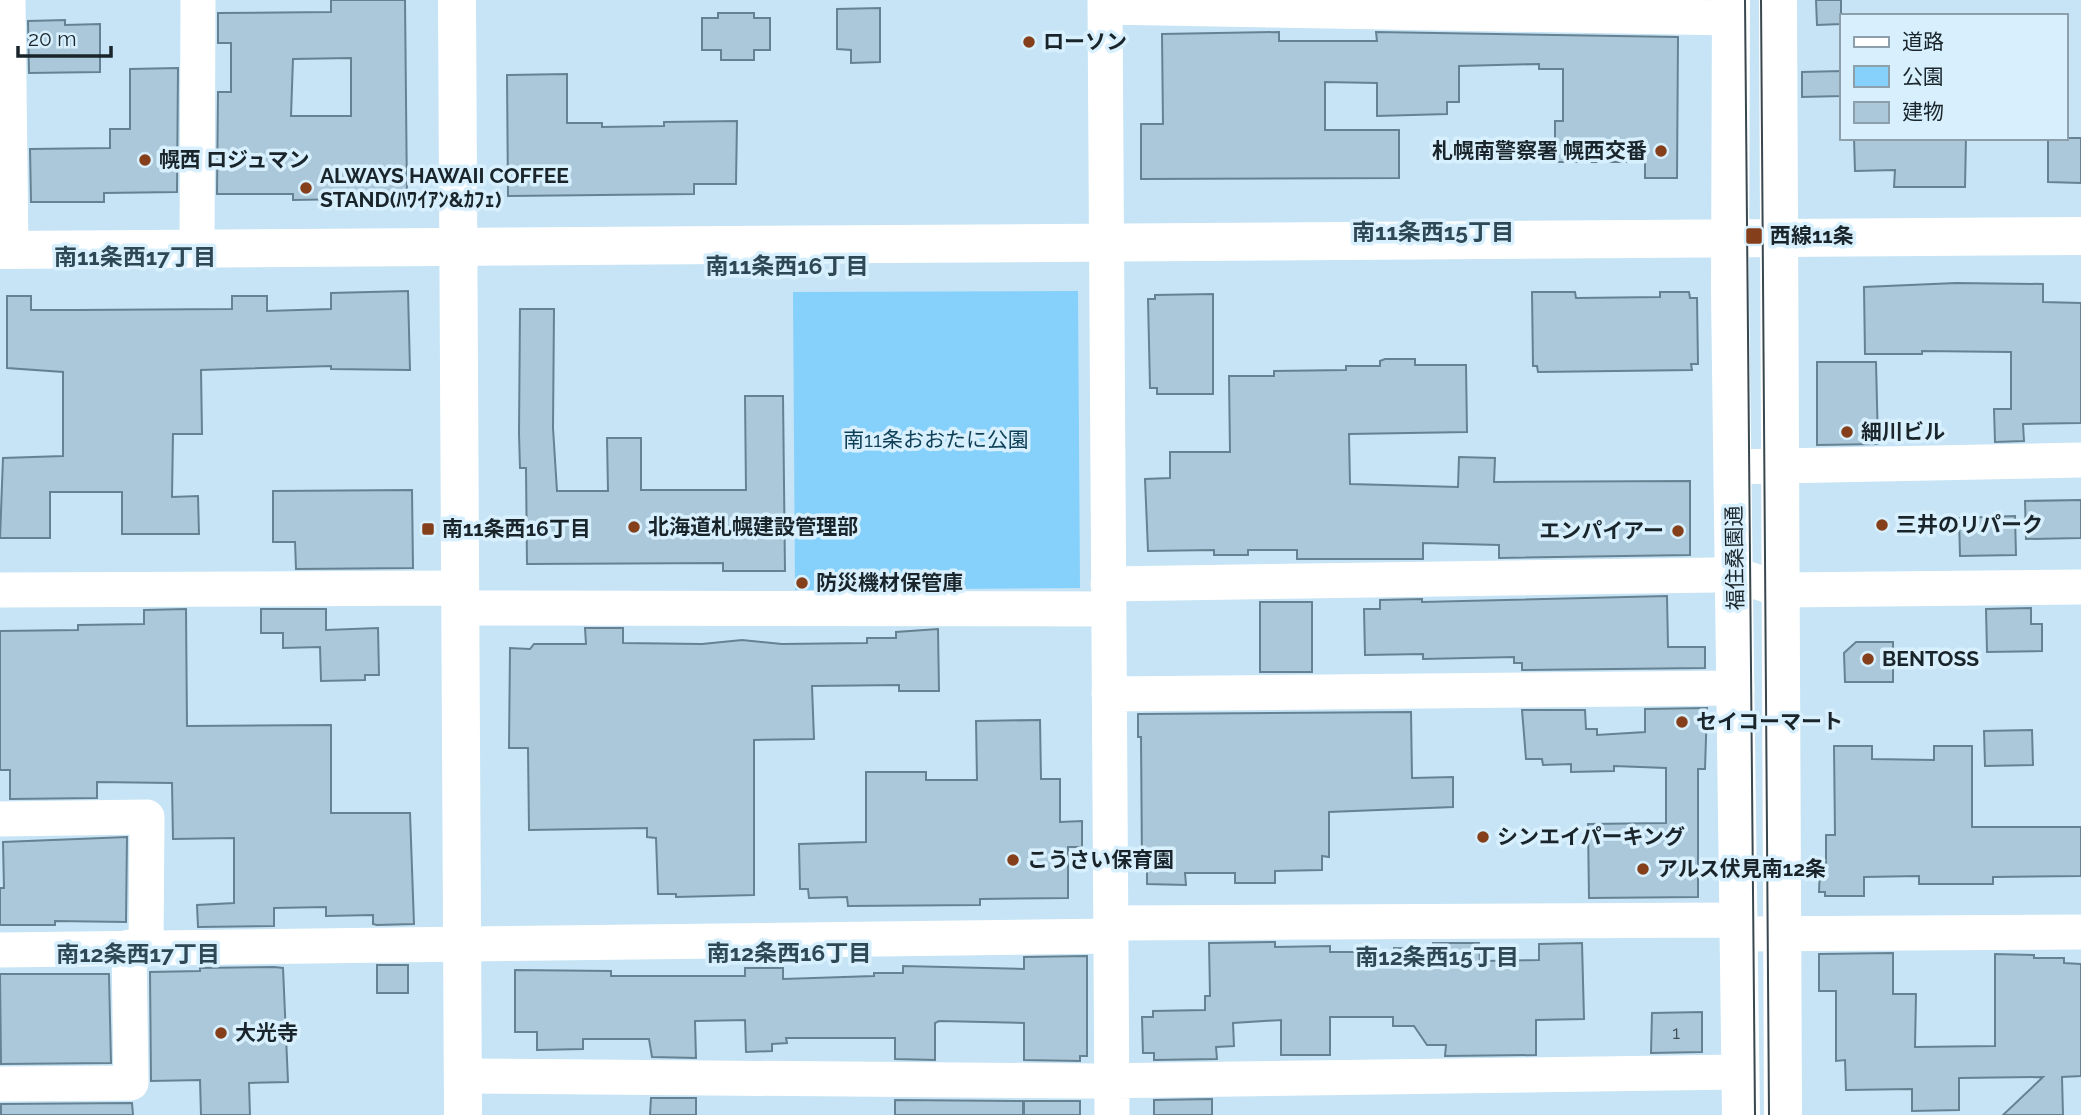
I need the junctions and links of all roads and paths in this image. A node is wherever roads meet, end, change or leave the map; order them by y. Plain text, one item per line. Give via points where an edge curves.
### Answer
1 (8, 0) edge
2 (198, 0) edge
3 (457, 0) edge
4 (1778, 0) edge
5 (1105, 3) edge
6 (1731, 9) edge
7 (2081, 236) edge
8 (1730, 239) junction
9 (1780, 239) junction
10 (1107, 243) junction
11 (458, 247) junction
12 (197, 249) junction
13 (5, 250) edge
14 (2081, 460) edge
15 (1781, 466) junction
16 (1733, 467) junction
17 (1736, 575) junction
18 (2081, 587) edge
19 (0, 590) edge
20 (1782, 590) junction
21 (1109, 597) junction
22 (460, 598) junction
23 (1737, 688) junction
24 (1109, 694) junction
25 (0, 819) edge
26 (1738, 927) junction
27 (1111, 930) junction
28 (2081, 932) edge
29 (1781, 934) junction
30 (462, 944) junction
31 (138, 947) junction
32 (0, 950) edge
33 (1740, 1072) junction
34 (463, 1076) junction
35 (1112, 1081) junction
36 (0, 1084) edge
37 (463, 1115) edge
38 (1112, 1115) edge
39 (1741, 1115) edge
40 (1783, 1115) edge

1 - 13 street
2 - 12 street
3 - 11 street
4 - 9 street
5 - 6 street
5 - 10 street
6 - 8 street, 福住桑園通
7 - 9 street
8 - 9 street
8 - 10 street
8 - 16 street, 福住桑園通
9 - 15 street
10 - 11 street
10 - 21 street
11 - 12 street
11 - 22 street
12 - 13 street
14 - 15 street
15 - 16 street
15 - 20 street
16 - 17 street, 福住桑園通
17 - 20 street
17 - 21 street
17 - 23 street, 福住桑園通
18 - 20 street
19 - 22 street
20 - 29 street
21 - 22 street
21 - 24 street
22 - 30 street
23 - 24 street
23 - 26 street, 福住桑園通
24 - 27 street
25 - 31 street via 147,817
26 - 27 street
26 - 29 street
26 - 33 street, 福住桑園通
27 - 30 street
27 - 35 street
28 - 29 street
29 - 40 street
30 - 31 street
30 - 34 street
31 - 32 street
31 - 36 street via 131,1083
33 - 35 street
33 - 39 street, 福住桑園通
34 - 35 street
34 - 37 street
35 - 38 street

